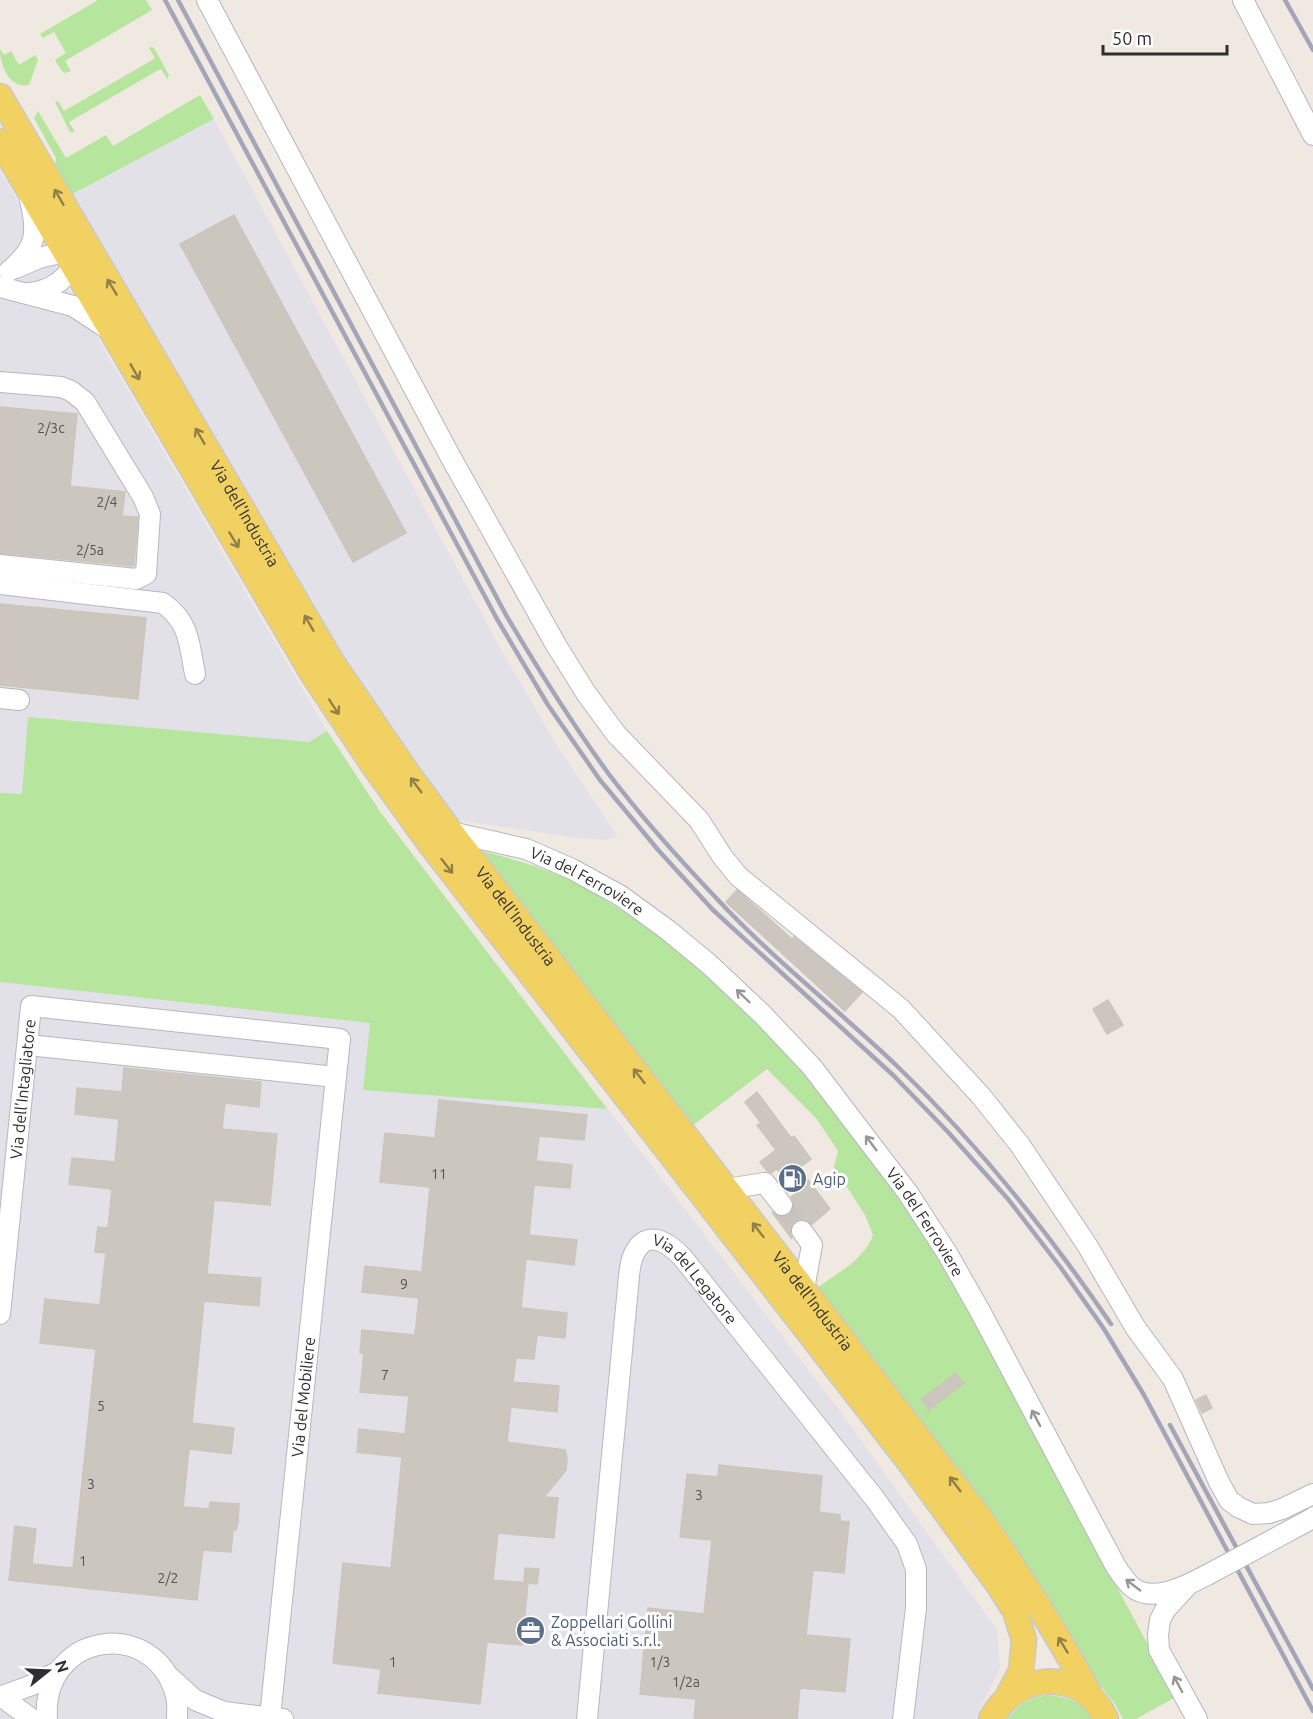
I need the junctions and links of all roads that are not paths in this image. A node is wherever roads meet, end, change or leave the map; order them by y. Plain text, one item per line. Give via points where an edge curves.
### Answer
1 (207, 0) edge
2 (1243, 0) edge
3 (0, 96) edge
4 (1313, 135) edge
5 (0, 141) edge
6 (23, 180) junction
7 (88, 247) junction
8 (69, 259) junction
9 (3, 277) edge
10 (26, 293) junction
11 (113, 332) junction
12 (0, 382) edge
13 (0, 565) edge
14 (0, 584) edge
15 (195, 674) dead end
16 (451, 832) junction
17 (31, 1006) joint
18 (27, 1045) junction
19 (336, 1077) junction
20 (726, 1189) junction
21 (782, 1205) tunnel mouth
22 (802, 1231) tunnel mouth
23 (804, 1289) junction
24 (0, 1314) edge
25 (1313, 1494) edge
26 (1313, 1518) edge
27 (1188, 1586) junction
28 (57, 1672) junction
29 (169, 1676) junction
30 (1009, 1694) junction
31 (1, 1697) edge
32 (1091, 1697) junction
33 (224, 1712) junction
34 (277, 1718) edge
35 (32, 1719) edge
36 (46, 1719) edge
37 (177, 1719) edge
38 (203, 1719) edge
39 (587, 1719) edge
40 (903, 1719) edge
41 (991, 1719) edge
42 (1106, 1719) edge
43 (1197, 1719) edge

1 - 25 street via 523,588 586,693 616,734 699,820 738,876 901,1009 981,1096 1052,1192 1135,1327 1173,1379 1229,1500 1253,1514 1269,1513
2 - 4 street
7 -> 3 main road, Via dell'Industria
5 - 6 main road, Via dell'Industria
6 - 8 main road, Via dell'Industria
6 - 9 street via 35,234 28,253
7 - 8 street
16 -> 7 main road, Via dell'Industria via 408,776 332,662
8 - 9 street via 39,258
8 - 10 street via 62,281
8 - 11 main road, Via dell'Industria
9 - 10 street
10 - 11 street via 74,306
11 -> 30 main road, Via dell'Industria via 310,670 374,765 430,844 913,1467 997,1583 1015,1611 1024,1640 1021,1671
12 - 13 street via 61,387 85,402 150,514 146,574 136,579
14 - 15 street via 164,603 185,626
20 -> 16 main road, Via dell'Industria
27 -> 16 street, Via del Ferroviere via 1145,1593 1125,1580 980,1311 908,1193 812,1067 763,1015 710,965 621,896 526,849
17 - 18 street, Via dell'Intagliatore
17 - 19 street, Via del Mobiliere via 340,1038
18 - 19 street
18 - 24 street, Via dell'Intagliatore
19 - 34 street, Via del Mobiliere
20 - 21 street via 765,1183
23 -> 20 main road, Via dell'Industria
22 - 23 street via 812,1245
32 -> 23 main road, Via dell'Industria via 1041,1608 990,1532
26 - 27 street, bridge
43 -> 27 street via 1159,1650 1162,1616
28 - 29 street via 72,1656 92,1646 114,1643 136,1648 155,1659
28 - 31 street
28 - 36 street via 49,1688
29 - 33 street via 195,1700
29 - 37 street via 177,1698
30 - 32 main road via 1042,1681 1076,1687
30 - 41 main road, Via dell'Industria
31 - 35 street
32 - 42 main road, Via dell'Industria
33 - 34 street
33 - 38 street
39 - 40 street, Via del Legatore via 628,1287 638,1247 646,1241 660,1240 672,1245 683,1258 907,1544 916,1569 916,1608

